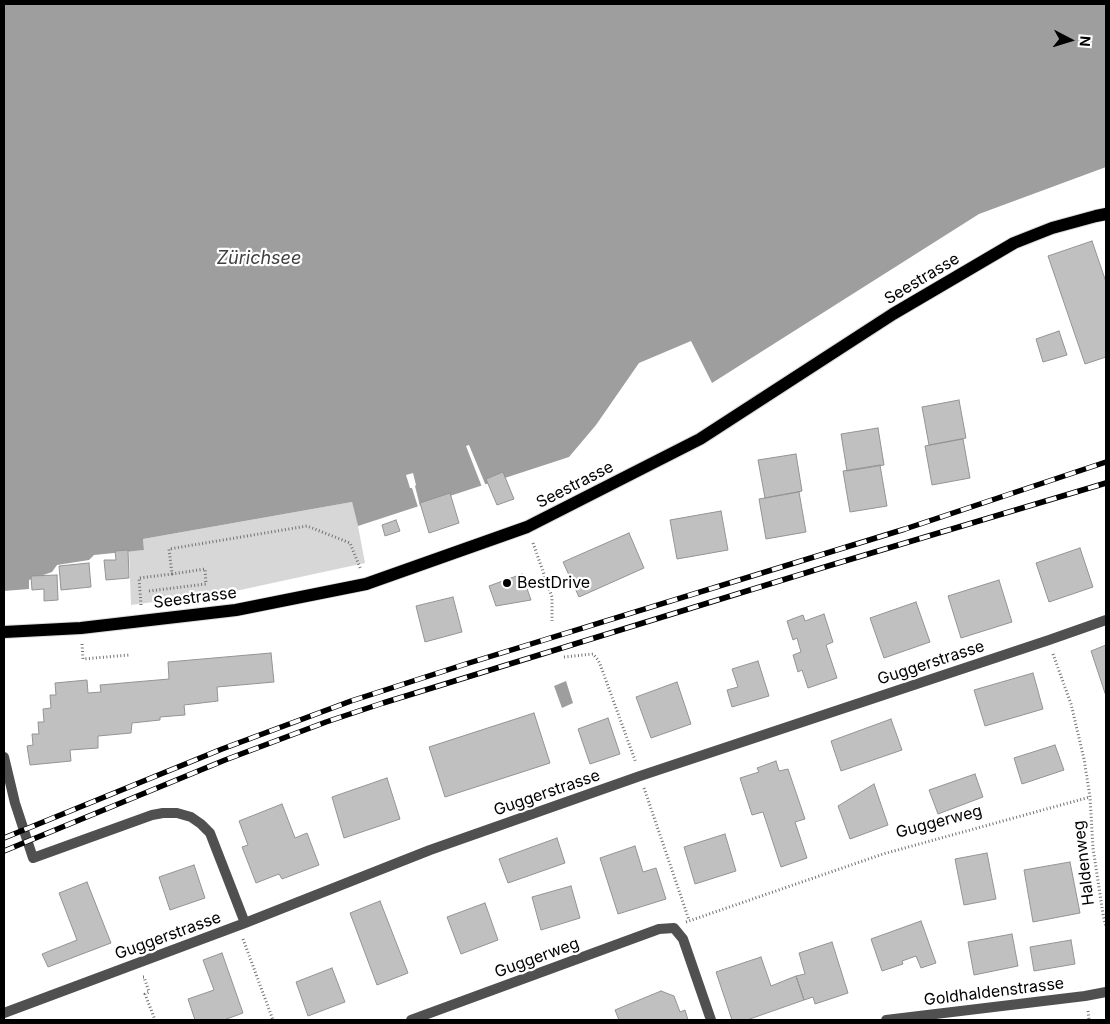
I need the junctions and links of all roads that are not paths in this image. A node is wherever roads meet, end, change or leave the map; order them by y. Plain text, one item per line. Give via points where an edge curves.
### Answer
1 (1106, 214) edge
2 (1106, 620) edge
3 (4, 632) edge
4 (4, 757) edge
5 (245, 923) junction
6 (1106, 992) edge
7 (4, 1013) edge
8 (411, 1020) edge
9 (710, 1020) edge
10 (886, 1020) edge

1 - 3 main road, Seestrasse via 1052,228 1014,243 893,314 700,439 527,528 366,584 236,610 80,628
2 - 5 street, Guggerstrasse via 448,843
4 - 5 street via 19,820 33,858 152,815 177,813 190,817 210,833
5 - 7 street, Guggerstrasse
6 - 10 street, Goldhaldenstrasse
8 - 9 street, Guggerweg via 659,929 674,928 683,939

